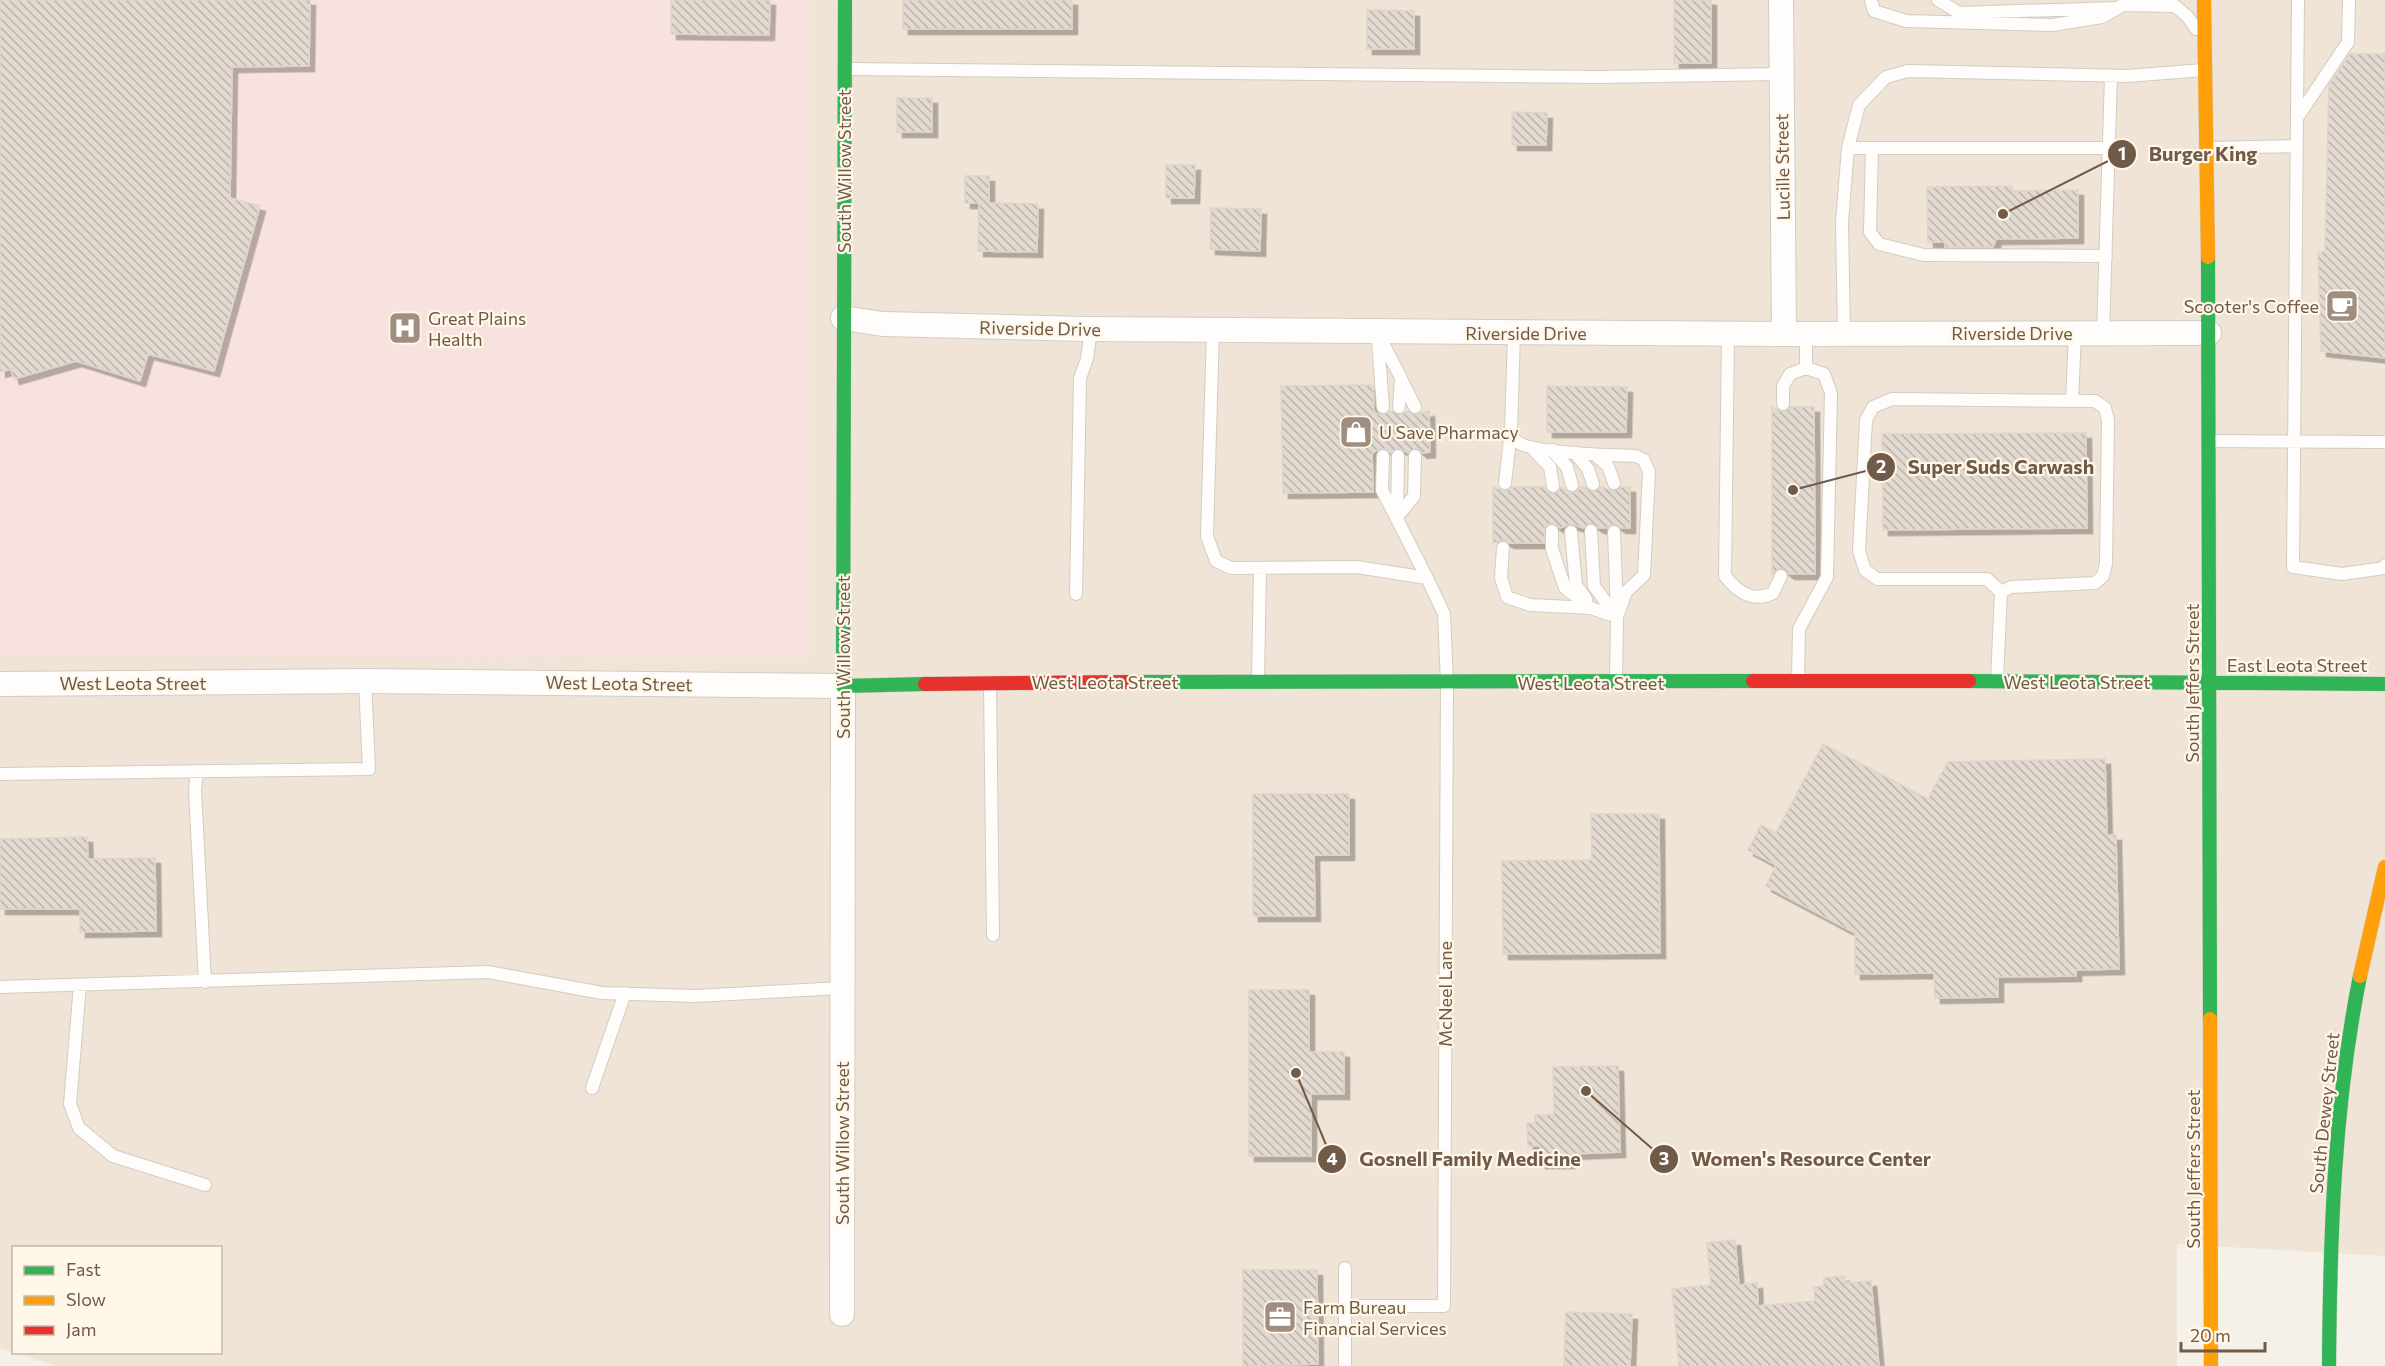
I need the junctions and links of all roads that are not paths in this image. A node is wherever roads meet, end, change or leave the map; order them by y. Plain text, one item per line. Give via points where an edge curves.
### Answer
1 (845, 0) edge
2 (1781, 0) edge
3 (1871, 0) edge
4 (1938, 0) edge
5 (2204, 0) edge
6 (2298, 0) edge
7 (2349, 0) edge
8 (2125, 2) edge
9 (2205, 43) junction
10 (844, 69) junction
11 (2205, 69) junction
12 (1781, 74) junction
13 (2111, 76) junction
14 (2297, 118) junction
15 (2297, 146) junction
16 (1848, 148) junction
17 (1872, 148) junction
18 (2109, 148) junction
19 (2207, 148) junction
20 (2106, 256) junction
21 (843, 318) junction
22 (1091, 329) junction
23 (1213, 330) junction
24 (1377, 332) junction
25 (1514, 333) junction
26 (2075, 333) junction
27 (2103, 333) junction
28 (2210, 333) junction
29 (1728, 334) junction
30 (1795, 334) junction
31 (1844, 334) junction
32 (1806, 368) junction
33 (1401, 378) junction
34 (2072, 401) junction
35 (1783, 404) dead end
36 (1383, 407) dead end
37 (1399, 407) dead end
38 (1415, 407) dead end
39 (1511, 431) junction
40 (2210, 441) junction
41 (2296, 442) junction
42 (2385, 442) edge
43 (1531, 447) junction
44 (1552, 450) junction
45 (1575, 453) junction
46 (1595, 455) junction
47 (1383, 456) dead end
48 (1398, 456) dead end
49 (1414, 456) dead end
50 (1505, 483) dead end
51 (1614, 483) dead end
52 (1593, 484) dead end
53 (1572, 485) dead end
54 (1553, 486) dead end
55 (1397, 517) junction
56 (1552, 531) dead end
57 (1591, 531) dead end
58 (1571, 532) dead end
59 (1614, 532) dead end
60 (1503, 548) dead end
61 (2385, 566) edge
62 (1260, 568) junction
63 (1781, 576) dead end
64 (1427, 578) junction
65 (2001, 592) junction
66 (1076, 594) dead end
67 (1591, 608) junction
68 (1617, 617) junction
69 (365, 681) junction
70 (1798, 681) junction
71 (1997, 681) junction
72 (990, 682) junction
73 (1258, 682) junction
74 (1616, 682) junction
75 (1447, 683) junction
76 (2210, 683) junction
77 (0, 684) edge
78 (2385, 684) edge
79 (843, 686) junction
80 (197, 771) junction
81 (0, 774) edge
82 (2385, 867) edge
83 (993, 935) dead end
84 (205, 982) junction
85 (80, 985) junction
86 (0, 987) edge
87 (842, 988) junction
88 (625, 993) junction
89 (592, 1088) dead end
90 (205, 1185) dead end
91 (1345, 1268) dead end
92 (1346, 1306) junction
93 (842, 1314) dead end
94 (1345, 1366) edge
95 (2211, 1366) edge
96 (2329, 1366) edge

1 - 10 main road, South Willow Street
2 - 12 street, Lucille Street
3 - 8 lane via 1874,11 1906,21 2053,25 2102,18
4 - 8 lane via 1959,13 2114,8
5 - 9 main road, South Jeffers Street
6 - 14 lane
7 - 14 lane via 2348,42
8 - 9 lane via 2175,6 2188,16
9 - 11 main road, South Jeffers Street
10 - 12 lane via 1599,77
10 - 21 main road, South Willow Street
11 - 13 lane
11 - 19 main road, South Jeffers Street
12 - 30 street, Lucille Street
13 - 16 lane via 1908,71 1886,77 1859,105
13 - 18 lane
14 - 15 lane
15 - 19 lane
15 - 41 lane
16 - 17 lane
16 - 31 lane via 1842,222
17 - 18 lane
17 - 20 lane via 1870,232 1880,244 1924,255
18 - 20 lane
19 - 28 main road, South Jeffers Street
20 - 27 lane
21 - 22 street, Riverside Drive via 884,324
21 - 79 main road, South Willow Street
22 - 23 street, Riverside Drive
22 - 66 lane via 1080,378
23 - 24 street, Riverside Drive
23 - 62 lane via 1207,536 1216,561 1231,568
24 - 25 street, Riverside Drive
24 - 33 lane
24 - 36 lane
25 - 29 street, Riverside Drive
25 - 39 lane
26 - 27 street, Riverside Drive
26 - 31 street, Riverside Drive
26 - 34 lane
27 - 28 street, Riverside Drive
28 - 40 main road, South Jeffers Street
29 - 30 street, Riverside Drive
29 - 63 lane via 1725,576 1736,590 1762,598 1773,593
30 - 31 street, Riverside Drive
30 - 32 lane
32 - 35 lane via 1790,374 1783,386
32 - 70 lane via 1824,374 1831,393 1827,577 1799,629
33 - 37 lane
33 - 38 lane
34 - 65 lane via 2096,401 2105,408 2108,420 2103,576 2096,583 2011,587
34 - 65 lane via 1892,399 1874,407 1866,420 1859,551 1865,570 1877,579 1988,579
39 - 43 lane via 1515,440
39 - 50 lane
40 - 41 lane
40 - 76 main road, South Jeffers Street
41 - 42 lane
41 - 61 lane via 2293,567 2342,574
43 - 44 lane
43 - 54 lane via 1550,467
44 - 45 lane
44 - 53 lane via 1567,466
45 - 46 lane
45 - 52 lane via 1588,469
46 - 51 lane via 1608,466
46 - 68 lane via 1636,456 1644,460 1649,472 1644,575 1626,592
47 - 55 lane, McNeel Lane via 1382,490
48 - 55 lane
49 - 55 lane via 1413,496
55 - 64 lane, McNeel Lane
56 - 67 lane via 1552,549 1565,588
57 - 68 lane via 1594,586
58 - 67 lane via 1576,585
59 - 68 lane
60 - 67 lane via 1501,578 1507,597 1530,605
62 - 64 lane via 1357,567
62 - 73 lane
64 - 75 lane, McNeel Lane via 1444,614
65 - 71 lane
67 - 68 lane
68 - 74 lane
69 - 77 street, West Leota Street
69 - 79 street, West Leota Street
69 - 80 lane via 369,769
70 - 71 main road, West Leota Street
70 - 74 main road, West Leota Street
71 - 76 main road, West Leota Street
72 - 73 main road, West Leota Street
72 - 79 main road, West Leota Street
72 - 83 lane
73 - 75 main road, West Leota Street
74 - 75 main road, West Leota Street
75 - 92 lane, McNeel Lane via 1444,1306
76 - 78 main road, East Leota Street
76 - 95 main road, South Jeffers Street
79 - 87 street, South Willow Street
80 - 81 lane
80 - 84 lane
82 - 96 main road, South Dewey Street via 2357,987 2343,1071 2330,1239
84 - 85 lane
84 - 88 lane via 488,972 602,993
85 - 86 lane
85 - 90 lane via 70,1104 79,1128 113,1156
87 - 88 lane via 695,996
87 - 93 street, South Willow Street
88 - 89 lane
91 - 92 lane
92 - 94 lane

